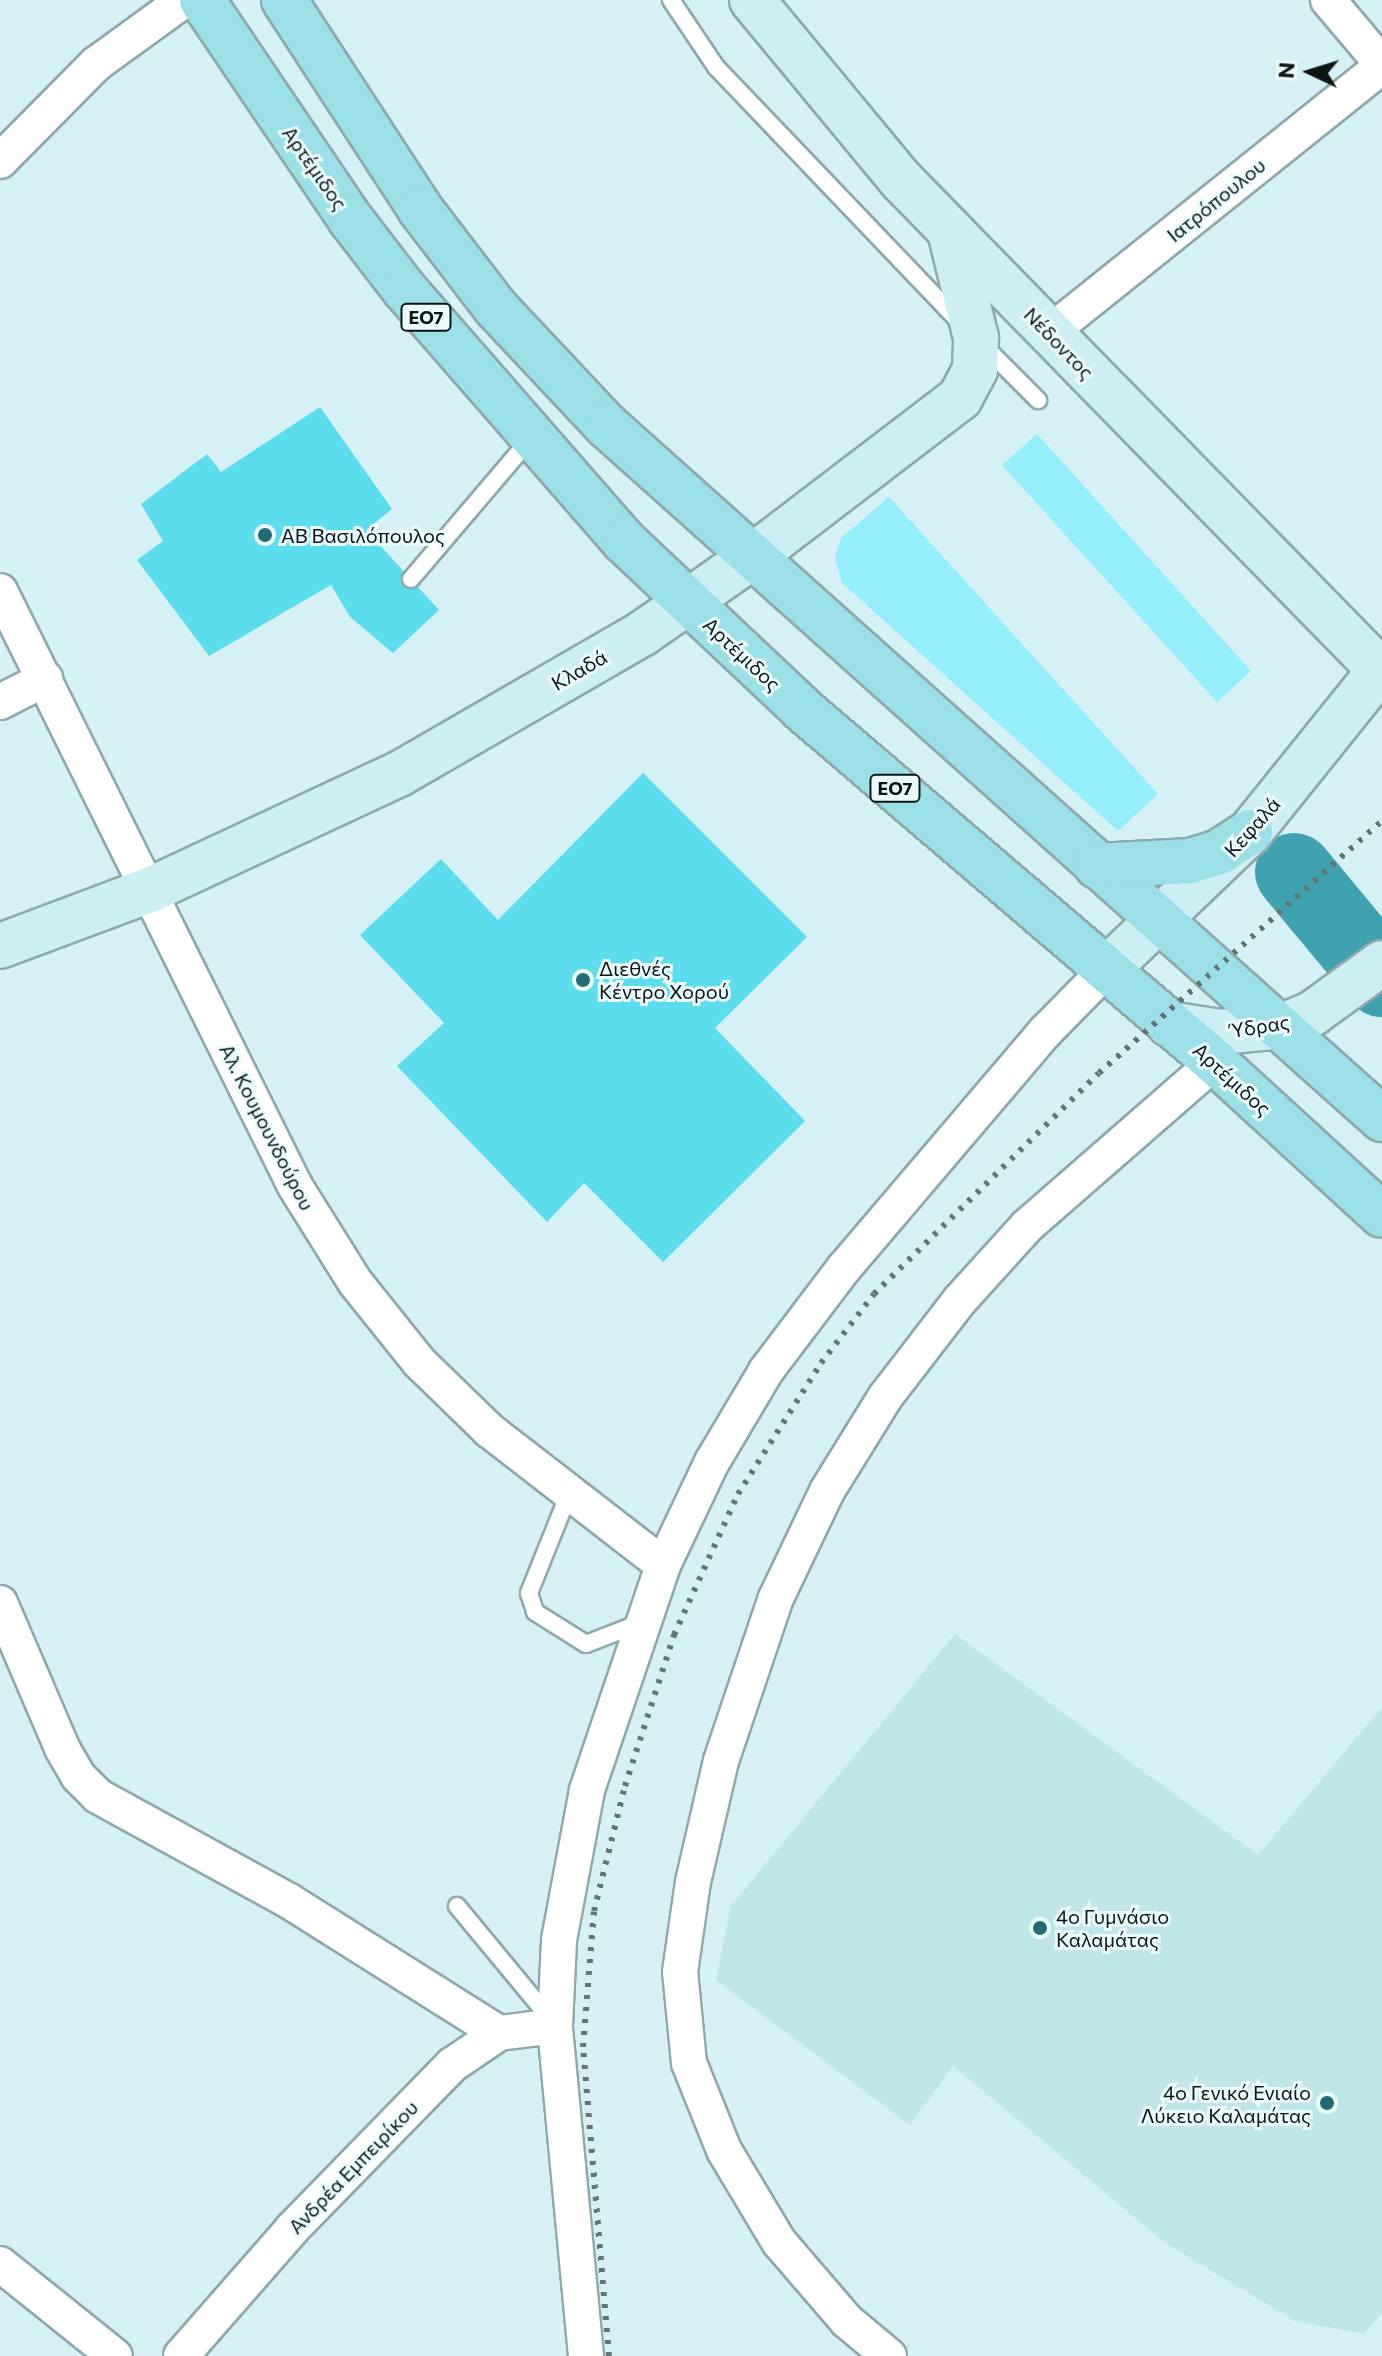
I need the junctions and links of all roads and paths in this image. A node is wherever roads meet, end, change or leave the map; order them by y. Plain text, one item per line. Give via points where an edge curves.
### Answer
1 (184, 0) edge
2 (202, 0) edge
3 (284, 0) edge
4 (671, 0) edge
5 (752, 0) edge
6 (1328, 0) edge
7 (1382, 65) edge
8 (0, 161) edge
9 (950, 231) junction
10 (1049, 333) junction
11 (976, 338) junction
12 (1038, 400) dead end
13 (530, 439) junction
14 (752, 557) junction
15 (411, 579) dead end
16 (0, 591) edge
17 (688, 603) junction
18 (1381, 670) edge
19 (45, 679) junction
20 (0, 702) edge
21 (1250, 832) joint
22 (1097, 866) junction
23 (1199, 868) junction
24 (150, 890) junction
25 (1160, 920) junction
26 (0, 946) edge
27 (1382, 963) edge
28 (1106, 970) junction
29 (1225, 977) junction
30 (1298, 1020) junction
31 (1220, 1047) junction
32 (1382, 1119) edge
33 (1382, 1215) edge
34 (568, 1496) junction
35 (663, 1565) junction
36 (0, 1603) edge
37 (645, 1621) junction
38 (457, 1906) dead end
39 (555, 2026) junction
40 (499, 2033) junction
41 (0, 2264) edge
42 (115, 2356) edge
43 (181, 2356) edge
44 (586, 2356) edge
45 (889, 2356) edge

1 - 8 street via 96,64
2 - 13 main road, Αρτέμιδος / ΕΟ7 via 351,220
3 - 14 main road via 420,209 496,308 607,426
4 - 11 lane via 716,67
5 - 9 street, Νέδοντος
6 - 7 street
7 - 10 street, Ιατρόπουλου
9 - 10 street, Νέδοντος
9 - 11 street, Κλαδά
10 - 18 street, Νέδοντος
11 - 12 lane
11 - 14 street, Κλαδά via 975,370 960,398
13 - 15 lane
13 - 17 main road, Αρτέμιδος / ΕΟ7
14 - 17 street, Κλαδά
14 - 22 main road
16 - 19 street, Αλ. Κουμουνδούρου
17 - 24 street, Κλαδά via 399,774
17 - 28 main road, Αρτέμιδος / ΕΟ7 via 802,709
18 - 21 street, Κεφαλά
19 - 20 street
19 - 24 street, Αλ. Κουμουνδούρου
21 - 23 main road
22 - 23 main road
22 - 25 main road
23 - 25 street, Κεφαλά
24 - 26 street, Κλαδά
24 - 34 street, Αλ. Κουμουνδούρου via 295,1186 355,1282 438,1382
25 - 28 street, Κεφαλά
25 - 29 main road
27 - 30 street, Ύδρας
28 - 31 main road, Αρτέμιδος / ΕΟ7 via 1169,1024
28 - 35 street via 1046,1031 844,1268 766,1371 712,1462
29 - 30 main road
29 - 31 street
30 - 31 street, Ύδρας
30 - 32 main road
31 - 33 main road, Αρτέμιδος / ΕΟ7
31 - 45 street via 1027,1226 960,1300 886,1396 827,1491 776,1598 721,1761 693,1882 680,1972 689,2063 724,2150 779,2242 847,2321
34 - 35 street, Αλ. Κουμουνδούρου
34 - 37 lane via 529,1593 535,1612 586,1644
35 - 37 street
36 - 40 street via 62,1748 98,1796 289,1901
37 - 39 street via 587,1790 559,1940
38 - 39 lane
39 - 40 street, Ανδρέα Εμπειρίκου
39 - 44 street
40 - 43 street, Ανδρέα Εμπειρίκου via 452,2065 400,2116 199,2330
41 - 42 street

